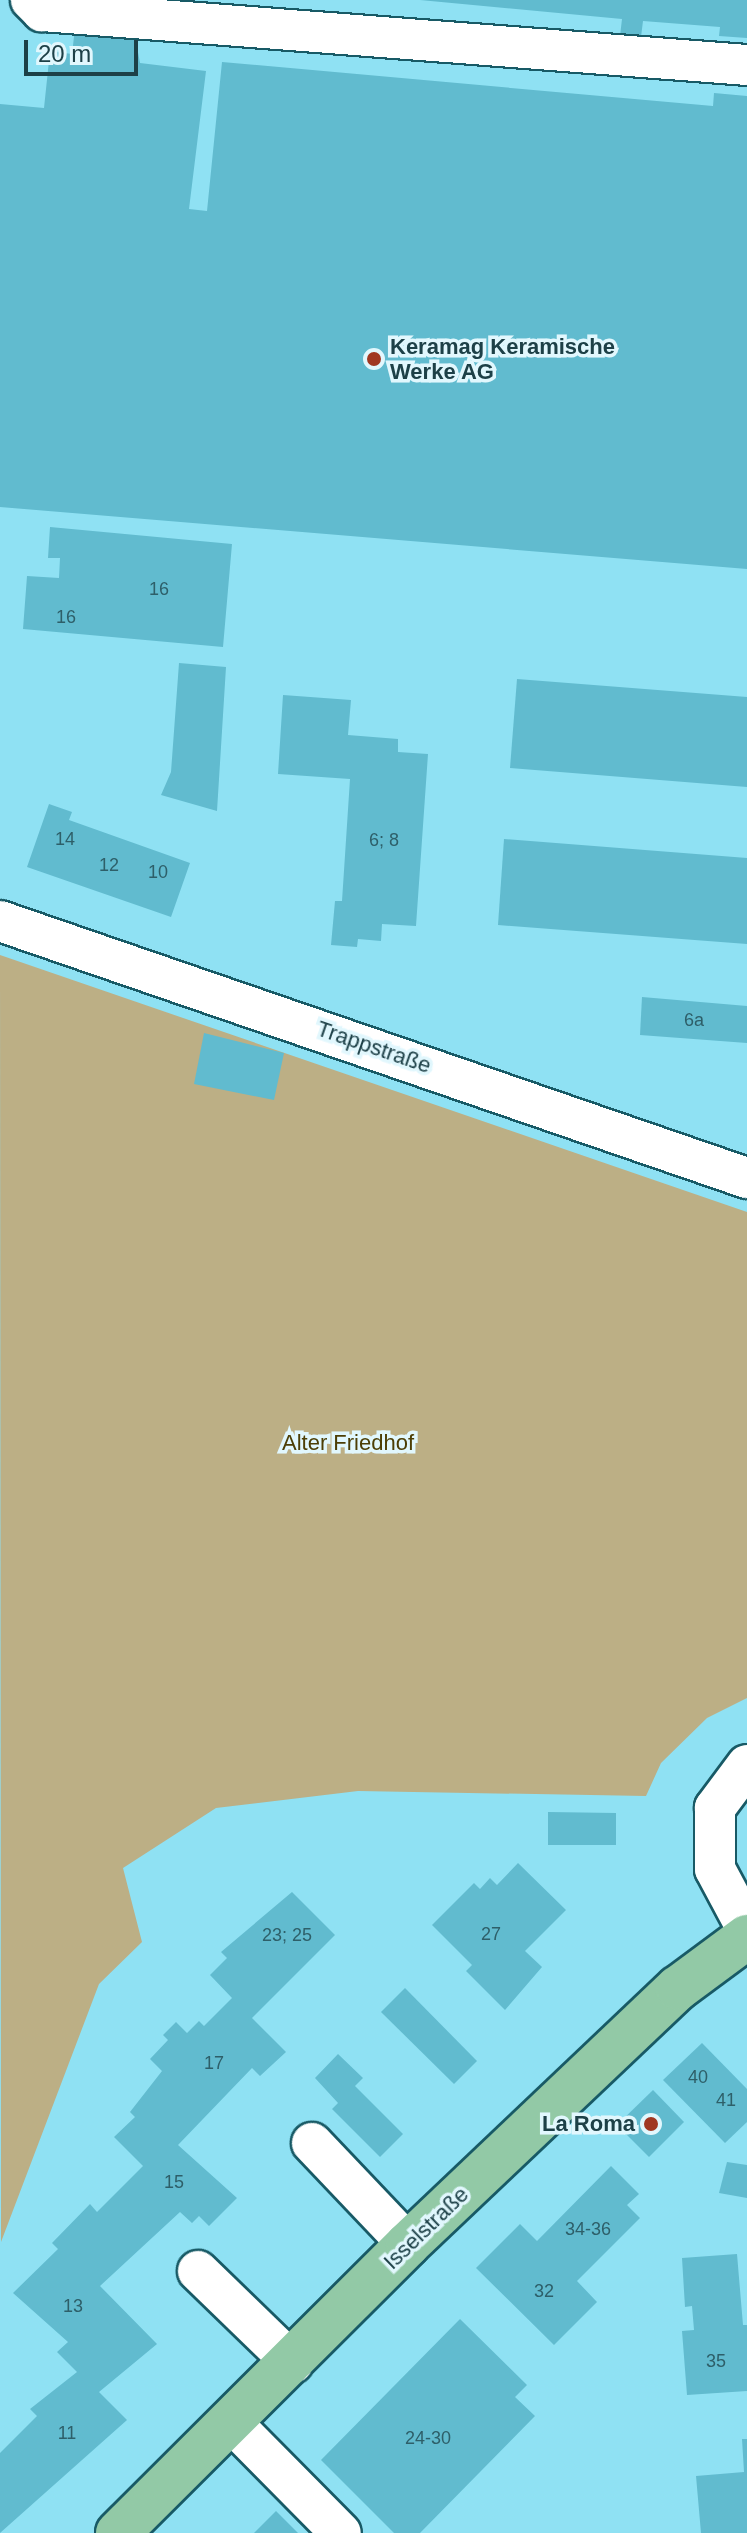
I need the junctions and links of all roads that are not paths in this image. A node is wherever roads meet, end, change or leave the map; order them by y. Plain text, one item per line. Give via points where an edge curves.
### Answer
1 (31, 0) edge
2 (747, 65) edge
3 (0, 921) edge
4 (747, 1178) edge
5 (747, 1765) edge
6 (747, 1929) edge
7 (747, 1937) edge
8 (312, 2143) dead end
9 (408, 2244) junction
10 (198, 2271) dead end
11 (293, 2363) junction
12 (231, 2422) junction
13 (118, 2533) edge
14 (341, 2533) edge

1 - 2 street via 42,11
3 - 4 street, Trappstraße
5 - 6 street via 715,1808 715,1869
7 - 9 main road, Isselstraße via 678,1988
8 - 9 street
9 - 11 main road, Isselstraße
10 - 11 street
11 - 12 main road, Isselstraße
12 - 13 main road, Isselstraße
12 - 14 street

